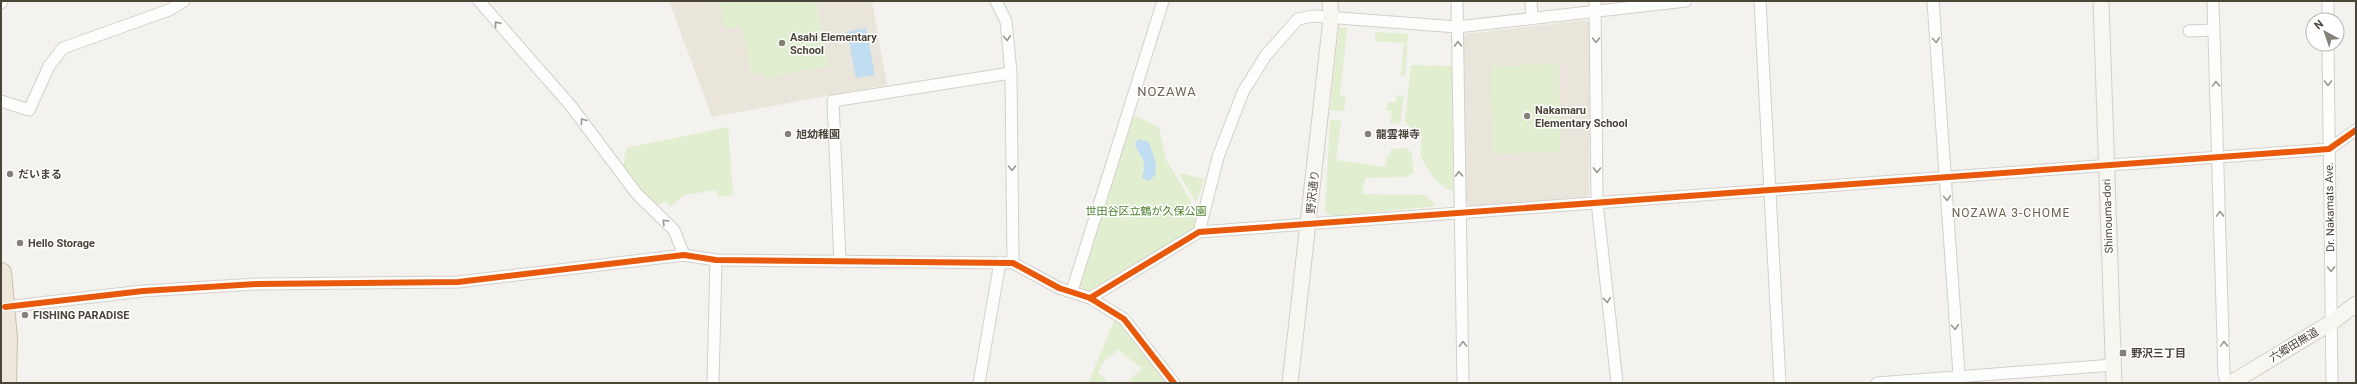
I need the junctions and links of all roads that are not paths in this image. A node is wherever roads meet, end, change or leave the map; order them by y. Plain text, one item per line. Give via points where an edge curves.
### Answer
1 (184, 1) edge
2 (479, 1) edge
3 (996, 1) edge
4 (1163, 1) edge
5 (1330, 1) edge
6 (1457, 1) edge
7 (1531, 1) edge
8 (1686, 1) edge
9 (1760, 1) edge
10 (1933, 1) edge
11 (2101, 1) edge
12 (2213, 1) edge
13 (2328, 1) edge
14 (1596, 6) edge
15 (2328, 12) edge
16 (1532, 18) junction
17 (1331, 19) junction
18 (1457, 27) junction
19 (2214, 30) junction
20 (2189, 31) dead end
21 (2328, 52) edge
22 (1011, 73) junction
23 (1, 101) edge
24 (2356, 130) edge
25 (2328, 149) junction
26 (2218, 157) junction
27 (2107, 166) junction
28 (1946, 177) junction
29 (1769, 191) junction
30 (1597, 202) junction
31 (1459, 213) junction
32 (1310, 224) junction
33 (1199, 232) junction
34 (684, 255) junction
35 (716, 260) junction
36 (840, 262) junction
37 (1000, 262) junction
38 (1013, 263) junction
39 (1, 273) edge
40 (1072, 292) junction
41 (1090, 298) junction
42 (2356, 304) edge
43 (5, 308) junction
44 (2332, 322) junction
45 (2113, 365) junction
46 (1959, 375) junction
47 (6, 383) edge
48 (713, 383) edge
49 (979, 383) edge
50 (1174, 383) edge
51 (1290, 383) edge
52 (1463, 383) edge
53 (1617, 383) edge
54 (1780, 383) edge
55 (1877, 383) edge
56 (2114, 383) edge
57 (2227, 383) edge
58 (2231, 383) edge
59 (2332, 383) edge

1 - 23 street via 169,10 63,48 49,66 30,110
34 -> 2 street via 674,230 637,194 566,100
3 -> 22 street via 1006,21
4 - 40 street
5 - 17 street, 野沢通り
6 - 18 street
7 - 16 street
8 - 14 street
9 - 29 street
10 -> 28 street
11 - 27 street, Shimouma-dori
12 - 19 street
13 - 15 street
14 - 16 street
14 -> 30 street
16 - 18 street
17 - 18 street
17 - 32 street, 野沢通り
17 - 33 street via 1313,16 1298,19 1266,54 1243,92 1218,157
31 -> 18 street
19 - 20 street
26 -> 19 street
21 -> 25 street, Dr. Nakamats Ave.
22 - 36 street via 833,101
22 -> 38 street
24 - 25 street
25 - 26 street
25 -> 44 street, Dr. Nakamats Ave.
26 - 27 street
57 -> 26 street via 2224,374
27 - 28 street
27 - 45 street, Shimouma-dori
28 - 29 street
28 -> 46 street
29 - 30 street
29 - 54 street
30 - 31 street
30 -> 53 street
31 - 32 street
52 -> 31 street
32 - 33 street
32 - 51 street, 野沢通り
33 - 41 street
34 - 35 street
34 - 43 street via 458,282 257,284 143,291
35 - 36 street
35 - 48 street
36 - 37 street
37 - 38 street
37 - 49 street
38 - 40 street via 1059,288
39 - 43 highway
40 - 41 street
41 - 50 street via 1124,319
42 - 44 street, 六郷田無道
43 - 47 highway
44 - 58 street, 六郷田無道
44 - 59 street, Dr. Nakamats Ave.
45 - 46 street
45 - 56 street, Shimouma-dori
46 - 55 street

